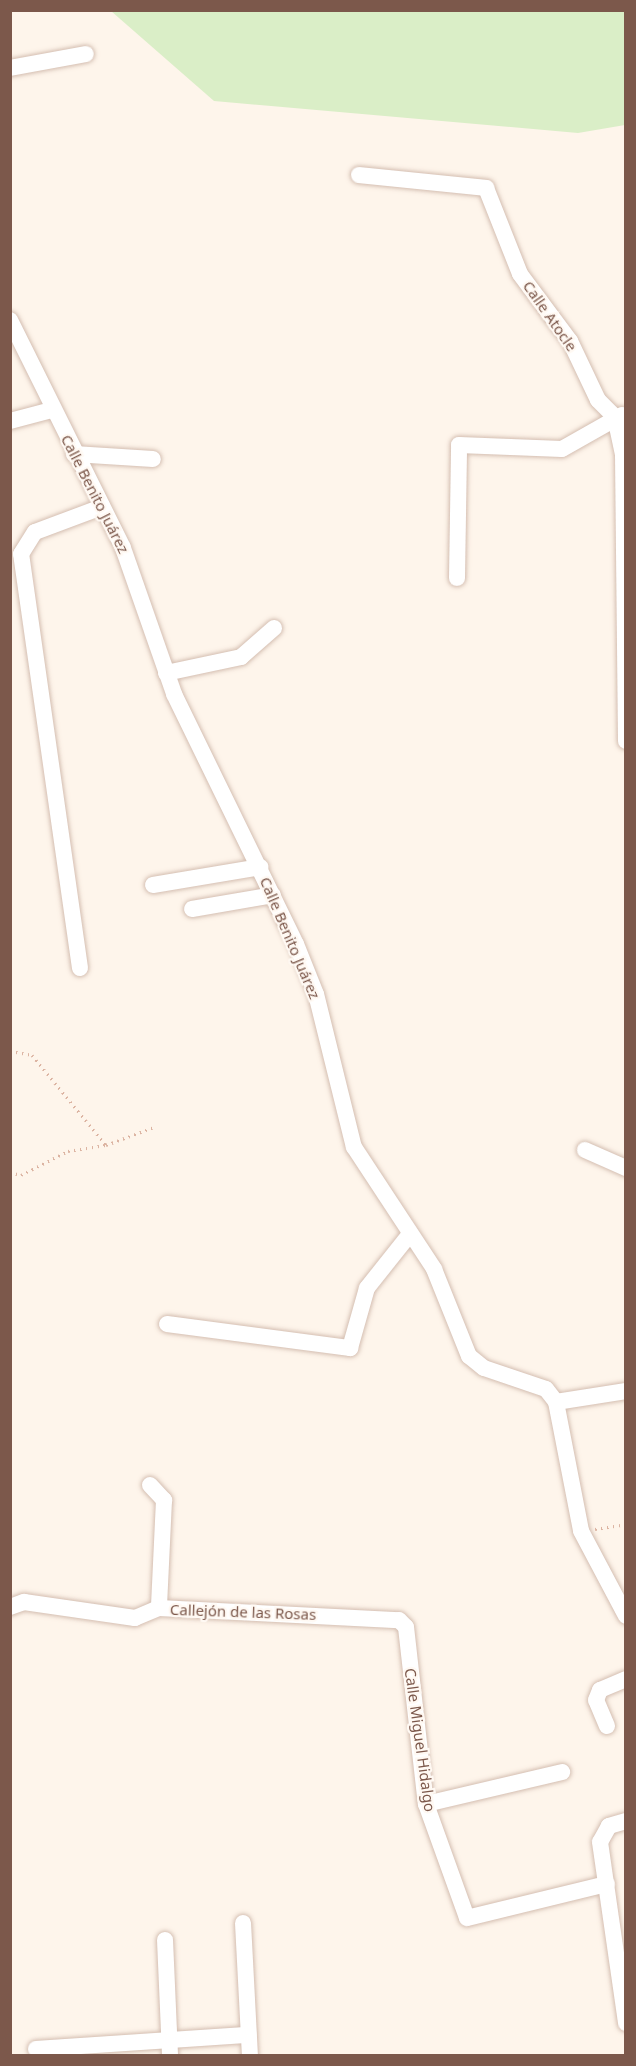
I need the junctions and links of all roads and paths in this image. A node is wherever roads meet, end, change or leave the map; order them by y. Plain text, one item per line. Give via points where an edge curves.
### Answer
1 (86, 54) dead end
2 (10, 68) edge
3 (358, 175) dead end
4 (10, 320) edge
5 (52, 410) junction
6 (620, 415) edge
7 (10, 421) edge
8 (74, 454) junction
9 (153, 459) dead end
10 (102, 507) junction
11 (457, 578) dead end
12 (274, 628) dead end
13 (166, 673) junction
14 (626, 741) edge
15 (261, 867) junction
16 (153, 885) dead end
17 (273, 895) junction
18 (192, 909) dead end
19 (80, 968) dead end
20 (10, 1050) edge
21 (154, 1127) dead end
22 (106, 1145) junction
23 (585, 1150) dead end
24 (626, 1168) edge
25 (10, 1172) edge
26 (410, 1234) junction
27 (167, 1324) dead end
28 (626, 1390) edge
29 (556, 1402) junction
30 (150, 1485) dead end
31 (626, 1524) edge
32 (581, 1531) junction
33 (10, 1608) edge
34 (159, 1608) junction
35 (626, 1616) edge
36 (406, 1627) joint
37 (626, 1678) edge
38 (607, 1726) dead end
39 (562, 1772) dead end
40 (426, 1804) junction
41 (626, 1821) edge
42 (607, 1884) junction
43 (243, 1923) dead end
44 (165, 1940) dead end
45 (626, 2023) edge
46 (249, 2035) junction
47 (170, 2038) junction
48 (36, 2049) dead end
49 (170, 2055) edge
50 (250, 2055) edge

1 - 2 street
3 - 6 street, Calle Atocle via 486,188 520,274 570,341 598,400
4 - 5 street, Calle Benito Juárez
5 - 7 street
5 - 8 street, Calle Benito Juárez
6 - 11 street via 562,448 459,446
6 - 14 street
8 - 9 street
8 - 10 street, Calle Benito Juárez
10 - 13 street, Calle Benito Juárez via 149,612
10 - 19 street via 34,532 21,555
12 - 13 street via 241,657
13 - 15 street, Calle Benito Juárez
15 - 16 street
15 - 17 street, Calle Benito Juárez
17 - 18 street
17 - 26 street, Calle Benito Juárez via 316,994 354,1147
20 - 22 path via 32,1055
21 - 22 path
22 - 25 path via 68,1151 21,1175
23 - 24 street
26 - 27 street via 367,1288 350,1348
26 - 29 street, Calle Benito Juárez via 439,1280 469,1356 484,1368 546,1389
28 - 29 street
29 - 32 street
30 - 34 street via 164,1500
31 - 32 path
32 - 35 street
33 - 34 street, Callejón de las Rosas via 24,1602 135,1618
34 - 36 street, Callejón de las Rosas via 390,1618
36 - 40 street, Calle Miguel Hidalgo
37 - 38 street via 600,1690 596,1700
39 - 40 street
40 - 42 street, Calle Miguel Hidalgo via 467,1918
41 - 42 street via 602,1831
42 - 45 street
43 - 46 street
44 - 47 street
46 - 47 street
46 - 50 street
47 - 48 street
47 - 49 street

